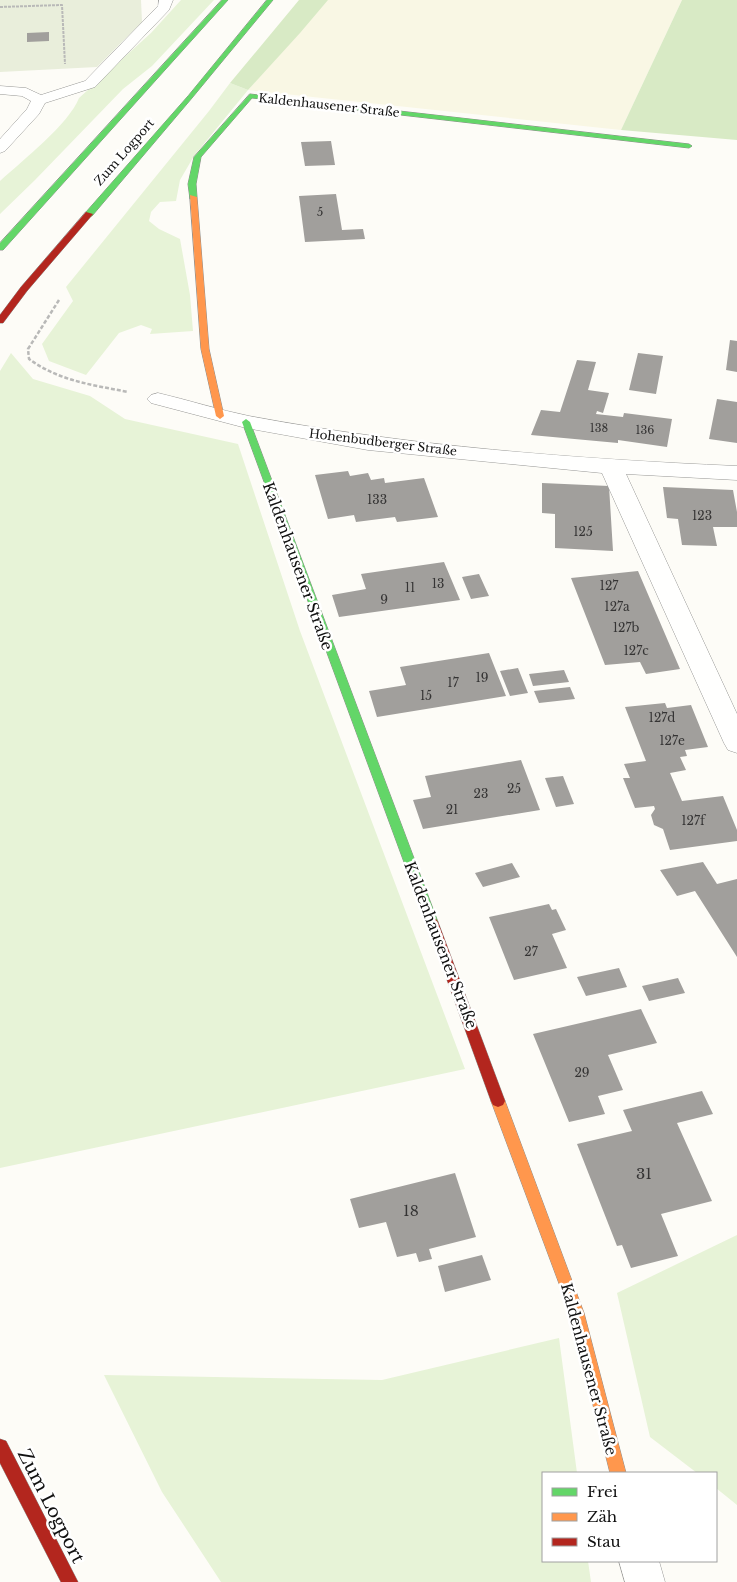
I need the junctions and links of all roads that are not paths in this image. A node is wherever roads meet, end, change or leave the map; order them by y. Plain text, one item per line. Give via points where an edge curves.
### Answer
1 (166, 0) edge
2 (226, 0) edge
3 (270, 0) edge
4 (0, 90) edge
5 (39, 100) junction
6 (689, 146) dead end
7 (0, 148) edge
8 (18, 226) junction
9 (0, 234) edge
10 (0, 248) edge
11 (0, 321) edge
12 (158, 399) road end
13 (220, 416) junction
14 (246, 422) junction
15 (611, 467) junction
16 (737, 472) edge
17 (737, 743) edge
18 (0, 1447) edge
19 (618, 1472) edge
20 (639, 1562) edge
21 (70, 1582) edge
22 (645, 1582) edge

1 - 5 lane via 164,7 90,84
2 - 8 street, Zum Logport
3 - 11 street, Zum Logport via 24,288
4 - 5 lane via 26,92
5 - 7 lane via 28,118
6 - 13 street, Kaldenhausener Straße via 250,96 198,157 192,184 205,349
8 - 9 street
8 - 10 street, Zum Logport
12 - 13 street, Hohenbudberger Straße
13 - 14 street, Hohenbudberger Straße
14 - 15 street, Hohenbudberger Straße via 368,443
14 - 19 street, Kaldenhausener Straße via 578,1313
15 - 16 street, Hohenbudberger Straße
15 - 17 street
18 - 21 street, Zum Logport
20 - 22 street

